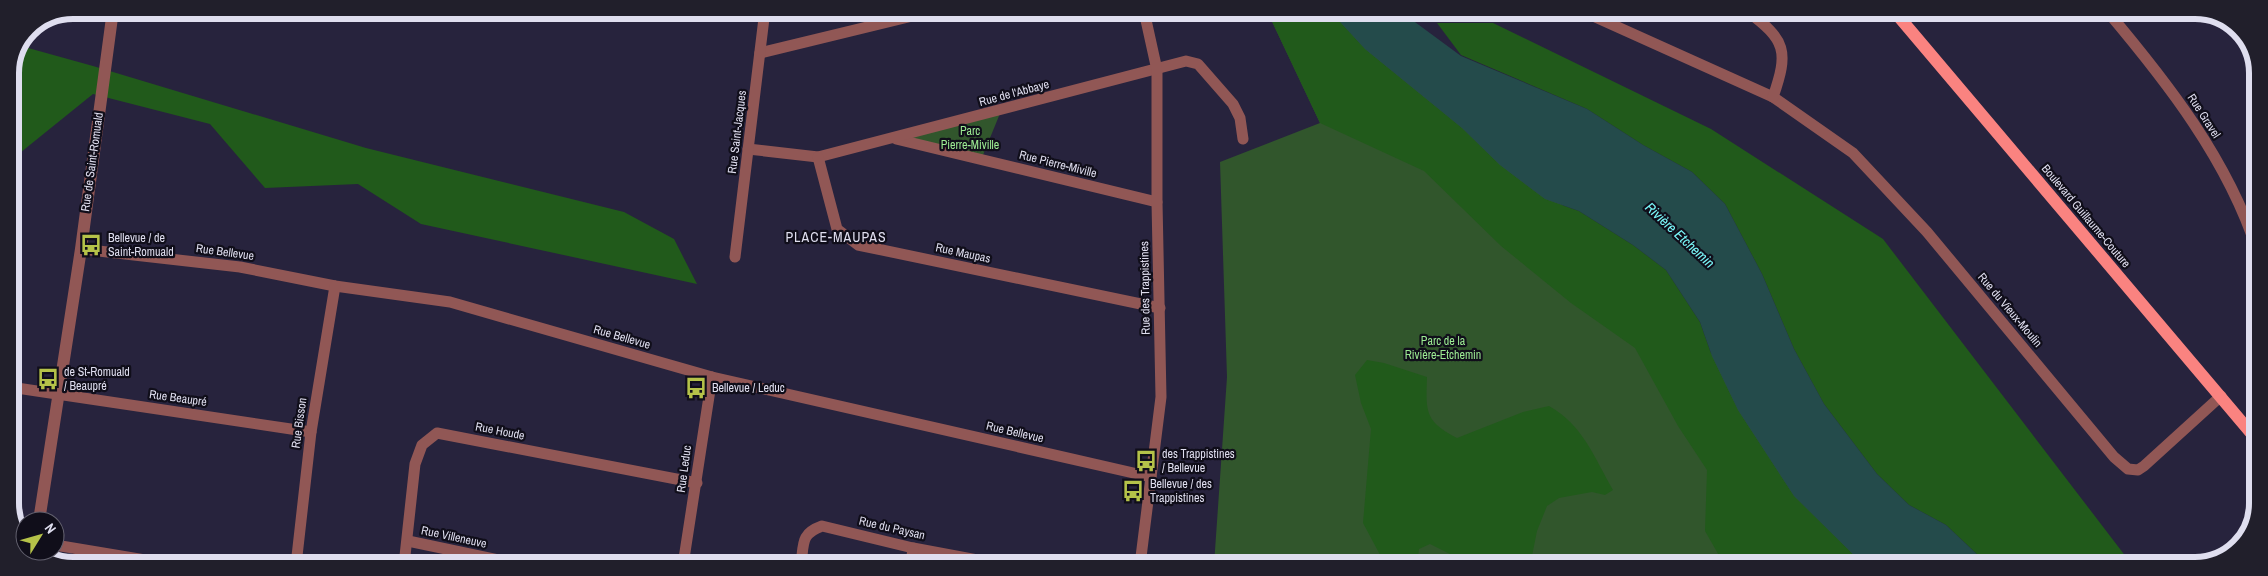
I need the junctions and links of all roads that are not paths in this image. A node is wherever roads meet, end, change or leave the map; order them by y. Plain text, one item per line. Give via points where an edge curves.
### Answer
1 (112, 19) edge
2 (764, 19) edge
3 (897, 19) edge
4 (1146, 19) edge
5 (1600, 19) edge
6 (1758, 19) edge
7 (1901, 19) edge
8 (2114, 19) edge
9 (760, 53) junction
10 (1157, 70) junction
11 (1773, 97) junction
12 (894, 139) junction
13 (1243, 139) dead end
14 (748, 150) junction
15 (818, 157) junction
16 (1156, 202) junction
17 (2249, 231) edge
18 (80, 249) junction
19 (735, 257) dead end
20 (335, 286) junction
21 (1160, 308) junction
22 (712, 376) junction
23 (19, 388) edge
24 (58, 394) junction
25 (2220, 396) junction
26 (2249, 430) edge
27 (311, 432) junction
28 (1151, 477) junction
29 (696, 483) junction
30 (40, 511) edge
31 (408, 541) junction
32 (65, 547) edge
33 (913, 548) junction
34 (127, 557) edge
35 (297, 557) edge
36 (405, 557) edge
37 (485, 557) edge
38 (684, 557) edge
39 (802, 557) edge
40 (912, 557) edge
41 (961, 557) edge
42 (1141, 557) edge

1 - 18 street, Rue de Saint-Romuald
2 - 9 street, Rue Saint-Jacques
3 - 9 street
4 - 10 street, Rue des Trappistines
5 - 11 street, Rue du Vieux-Moulin
6 - 11 street via 1780,44 1783,55 1782,71
7 - 25 main road, Boulevard Guillaume-Couture
8 - 17 street, Rue Gravel via 2195,124 2226,178
9 - 14 street, Rue Saint-Jacques
10 - 12 street, Rue de l'Abbaye
10 - 13 street, Rue de l'Abbaye via 1186,61 1198,64 1233,104 1240,118
10 - 16 street, Rue des Trappistines
11 - 25 street, Rue du Vieux-Moulin via 1853,152 1871,169 2120,464 2133,470 2144,466
12 - 15 street, Rue de l'Abbaye
12 - 16 street, Rue Pierre-Miville
14 - 15 street, Rue de l'Abbaye
14 - 19 street, Rue Saint-Jacques
15 - 21 street, Rue Maupas via 837,229 858,245
16 - 21 street, Rue des Trappistines
18 - 20 street, Rue Bellevue via 240,267
18 - 24 street, Rue de Saint-Romuald
20 - 22 street, Rue Bellevue via 450,302
20 - 27 street, Rue Bisson
21 - 28 street, Rue des Trappistines via 1161,397
22 - 28 street, Rue Bellevue
22 - 29 street, Rue Leduc
23 - 24 street, Rue Beaupré
24 - 27 street, Rue Beaupré
24 - 30 street, Rue de Saint-Romuald
25 - 26 main road, Boulevard Guillaume-Couture
27 - 35 street, Rue Bisson
28 - 42 street, Rue des Trappistines
29 - 31 street, Rue Houde via 437,433 422,445 415,464
29 - 38 street, Rue Leduc
31 - 36 street, Rue Houde
31 - 37 street, Rue Villeneuve
32 - 34 street
33 - 39 street, Rue du Paysan via 822,526 811,530 804,539
33 - 40 street
33 - 41 street, Rue du Paysan

